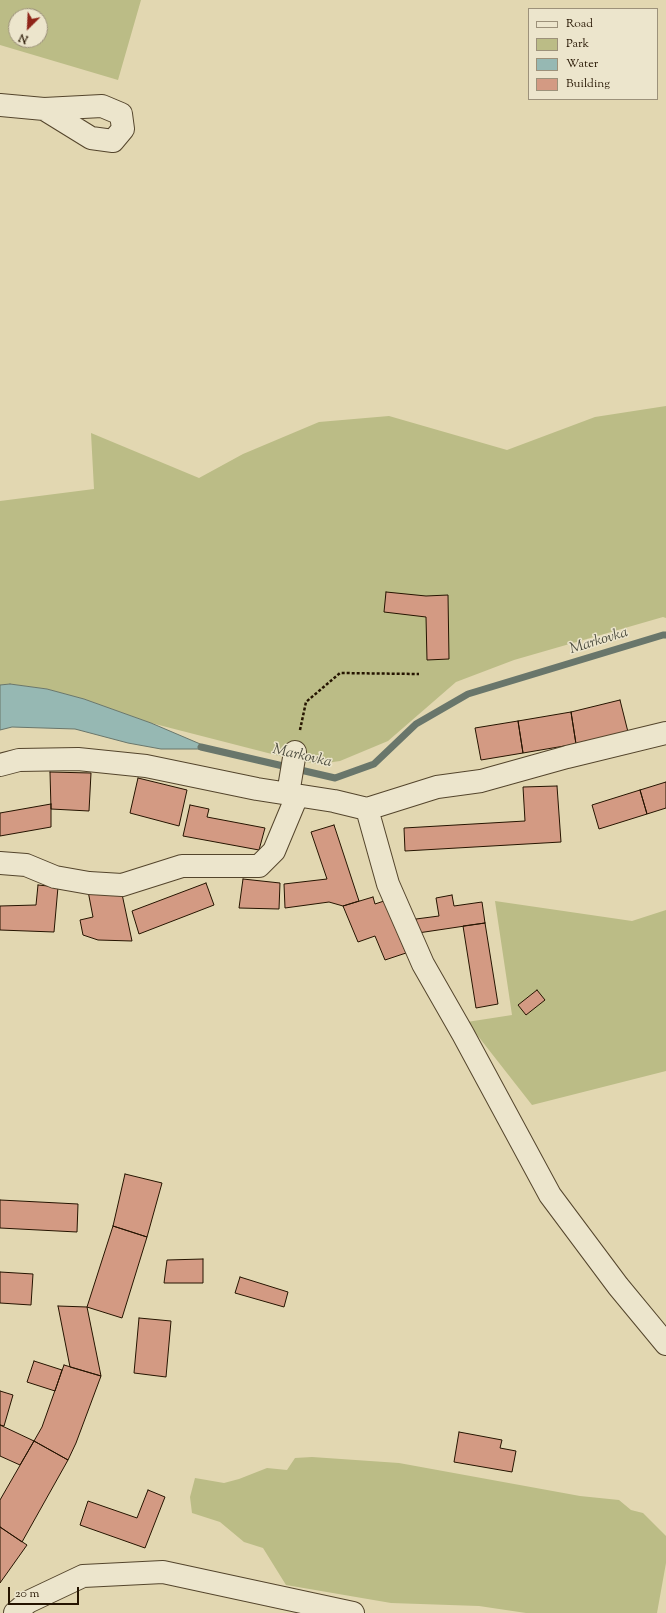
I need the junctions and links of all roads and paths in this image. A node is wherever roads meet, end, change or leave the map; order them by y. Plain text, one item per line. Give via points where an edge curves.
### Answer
1 (0, 105) edge
2 (44, 109) dead end
3 (419, 674) dead end
4 (666, 733) edge
5 (295, 752) joint
6 (0, 765) edge
7 (292, 789) junction
8 (367, 809) junction
9 (0, 863) edge
10 (666, 1344) edge
11 (15, 1613) edge
12 (353, 1613) edge

1 - 2 street
3 - 5 path via 340,673 306,702
4 - 8 street via 481,781 437,787
5 - 7 street
6 - 7 street via 19,760 78,759 146,766
7 - 8 street
7 - 9 street via 274,851 259,866 182,866 122,885 88,883 55,877 26,865
8 - 10 street via 388,884 423,964 550,1195 618,1286
11 - 12 street via 28,1602 83,1576 163,1572

